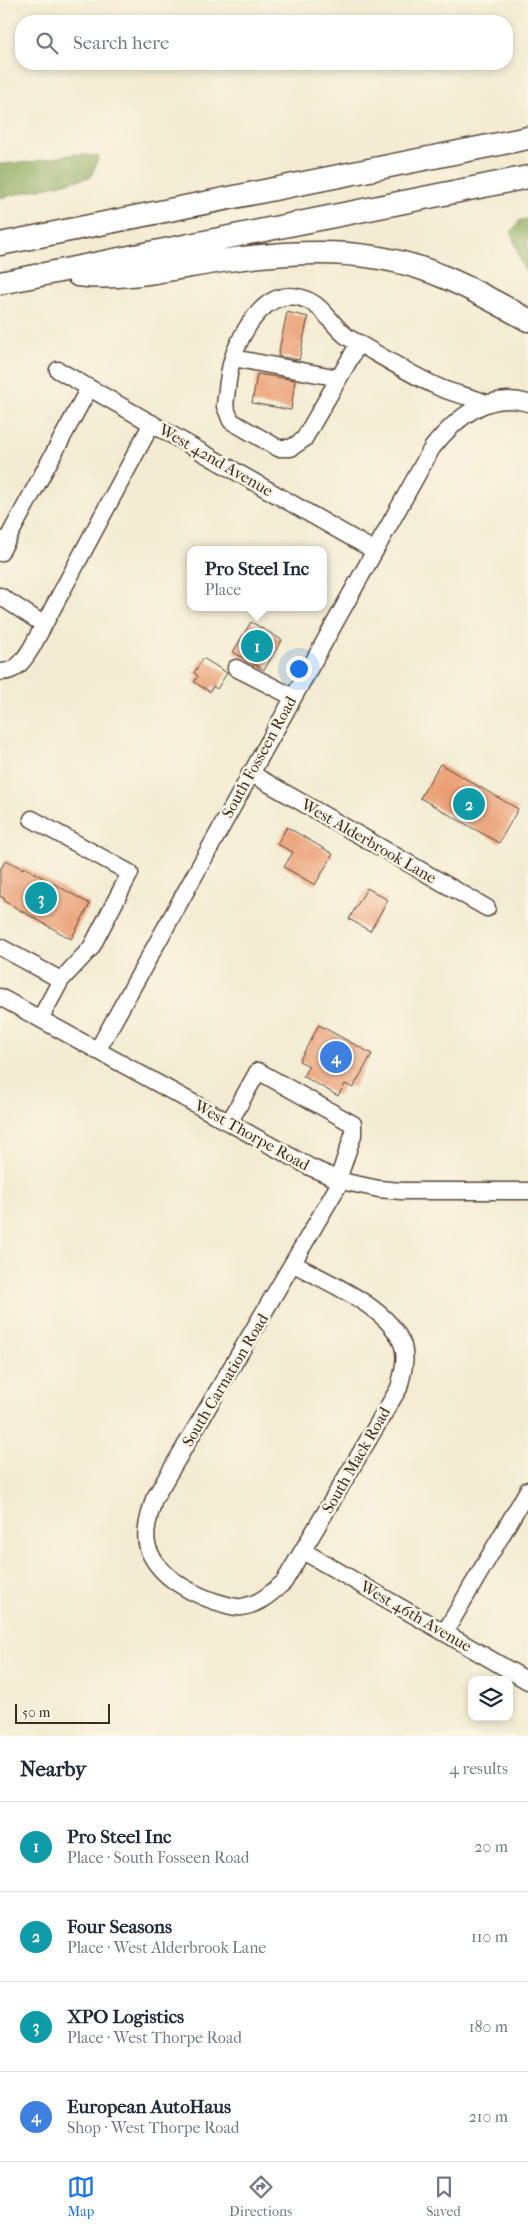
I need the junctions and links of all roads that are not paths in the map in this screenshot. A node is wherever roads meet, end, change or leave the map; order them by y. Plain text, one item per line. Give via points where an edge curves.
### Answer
1 (528, 123) edge
2 (528, 138) edge
3 (453, 153) junction
4 (528, 177) edge
5 (0, 244) edge
6 (52, 272) junction
7 (0, 283) edge
8 (528, 320) edge
9 (359, 343) junction
10 (232, 358) junction
11 (58, 370) dead end
12 (339, 378) junction
13 (89, 388) junction
14 (486, 403) junction
15 (528, 403) edge
16 (152, 423) junction
17 (374, 551) junction
18 (0, 553) edge
19 (0, 596) edge
20 (43, 624) junction
21 (236, 668) dead end
22 (0, 672) edge
23 (293, 697) junction
24 (250, 773) junction
25 (32, 819) dead end
26 (487, 908) dead end
27 (0, 947) edge
28 (61, 980) junction
29 (0, 997) edge
30 (40, 1019) junction
31 (97, 1050) junction
32 (229, 1123) junction
33 (339, 1180) junction
34 (528, 1191) edge
35 (294, 1264) junction
36 (528, 1490) edge
37 (303, 1551) junction
38 (174, 1581) joint
39 (445, 1632) junction
40 (528, 1681) edge

1 - 3 highway via 504,129
2 - 3 highway
3 - 5 highway
4 - 6 highway
6 - 7 highway
6 - 8 highway via 103,278 246,257 327,252 396,262 443,276
9 - 10 street via 338,331 309,300 294,296 278,297 256,314
9 - 12 street
9 - 14 street via 435,386
10 - 12 street
10 - 12 street via 226,414 231,421 284,449 304,439
11 - 13 street, West 42nd Avenue
13 - 16 street, West 42nd Avenue
13 - 18 street
14 - 15 street via 503,400
14 - 17 street, South Fosseen Road via 458,420 432,448
16 - 17 street, West 42nd Avenue
16 - 20 street
17 - 23 street, South Fosseen Road
19 - 20 street
20 - 22 street via 23,661 13,670
21 - 23 street
23 - 24 street, South Fosseen Road
24 - 26 street, West Alderbrook Lane
24 - 31 street, South Fosseen Road
25 - 28 street via 130,873 92,948
27 - 28 street
28 - 30 street
29 - 30 street, West Thorpe Road
30 - 31 street, West Thorpe Road
31 - 32 street, West Thorpe Road
32 - 33 street, West Thorpe Road
32 - 33 street, South Carnation Road via 258,1071 353,1124 354,1135
33 - 34 street, West Thorpe Road via 402,1191
33 - 35 street, South Carnation Road
35 - 37 street, South Mack Road via 372,1308 393,1327 403,1348 404,1367 399,1388
35 - 38 street, South Carnation Road via 154,1499 146,1527 148,1547 159,1567
36 - 39 street
37 - 38 street, South Mack Road via 284,1582 264,1600 239,1608 207,1600
37 - 39 street, West 46th Avenue
39 - 40 street, West 46th Avenue

